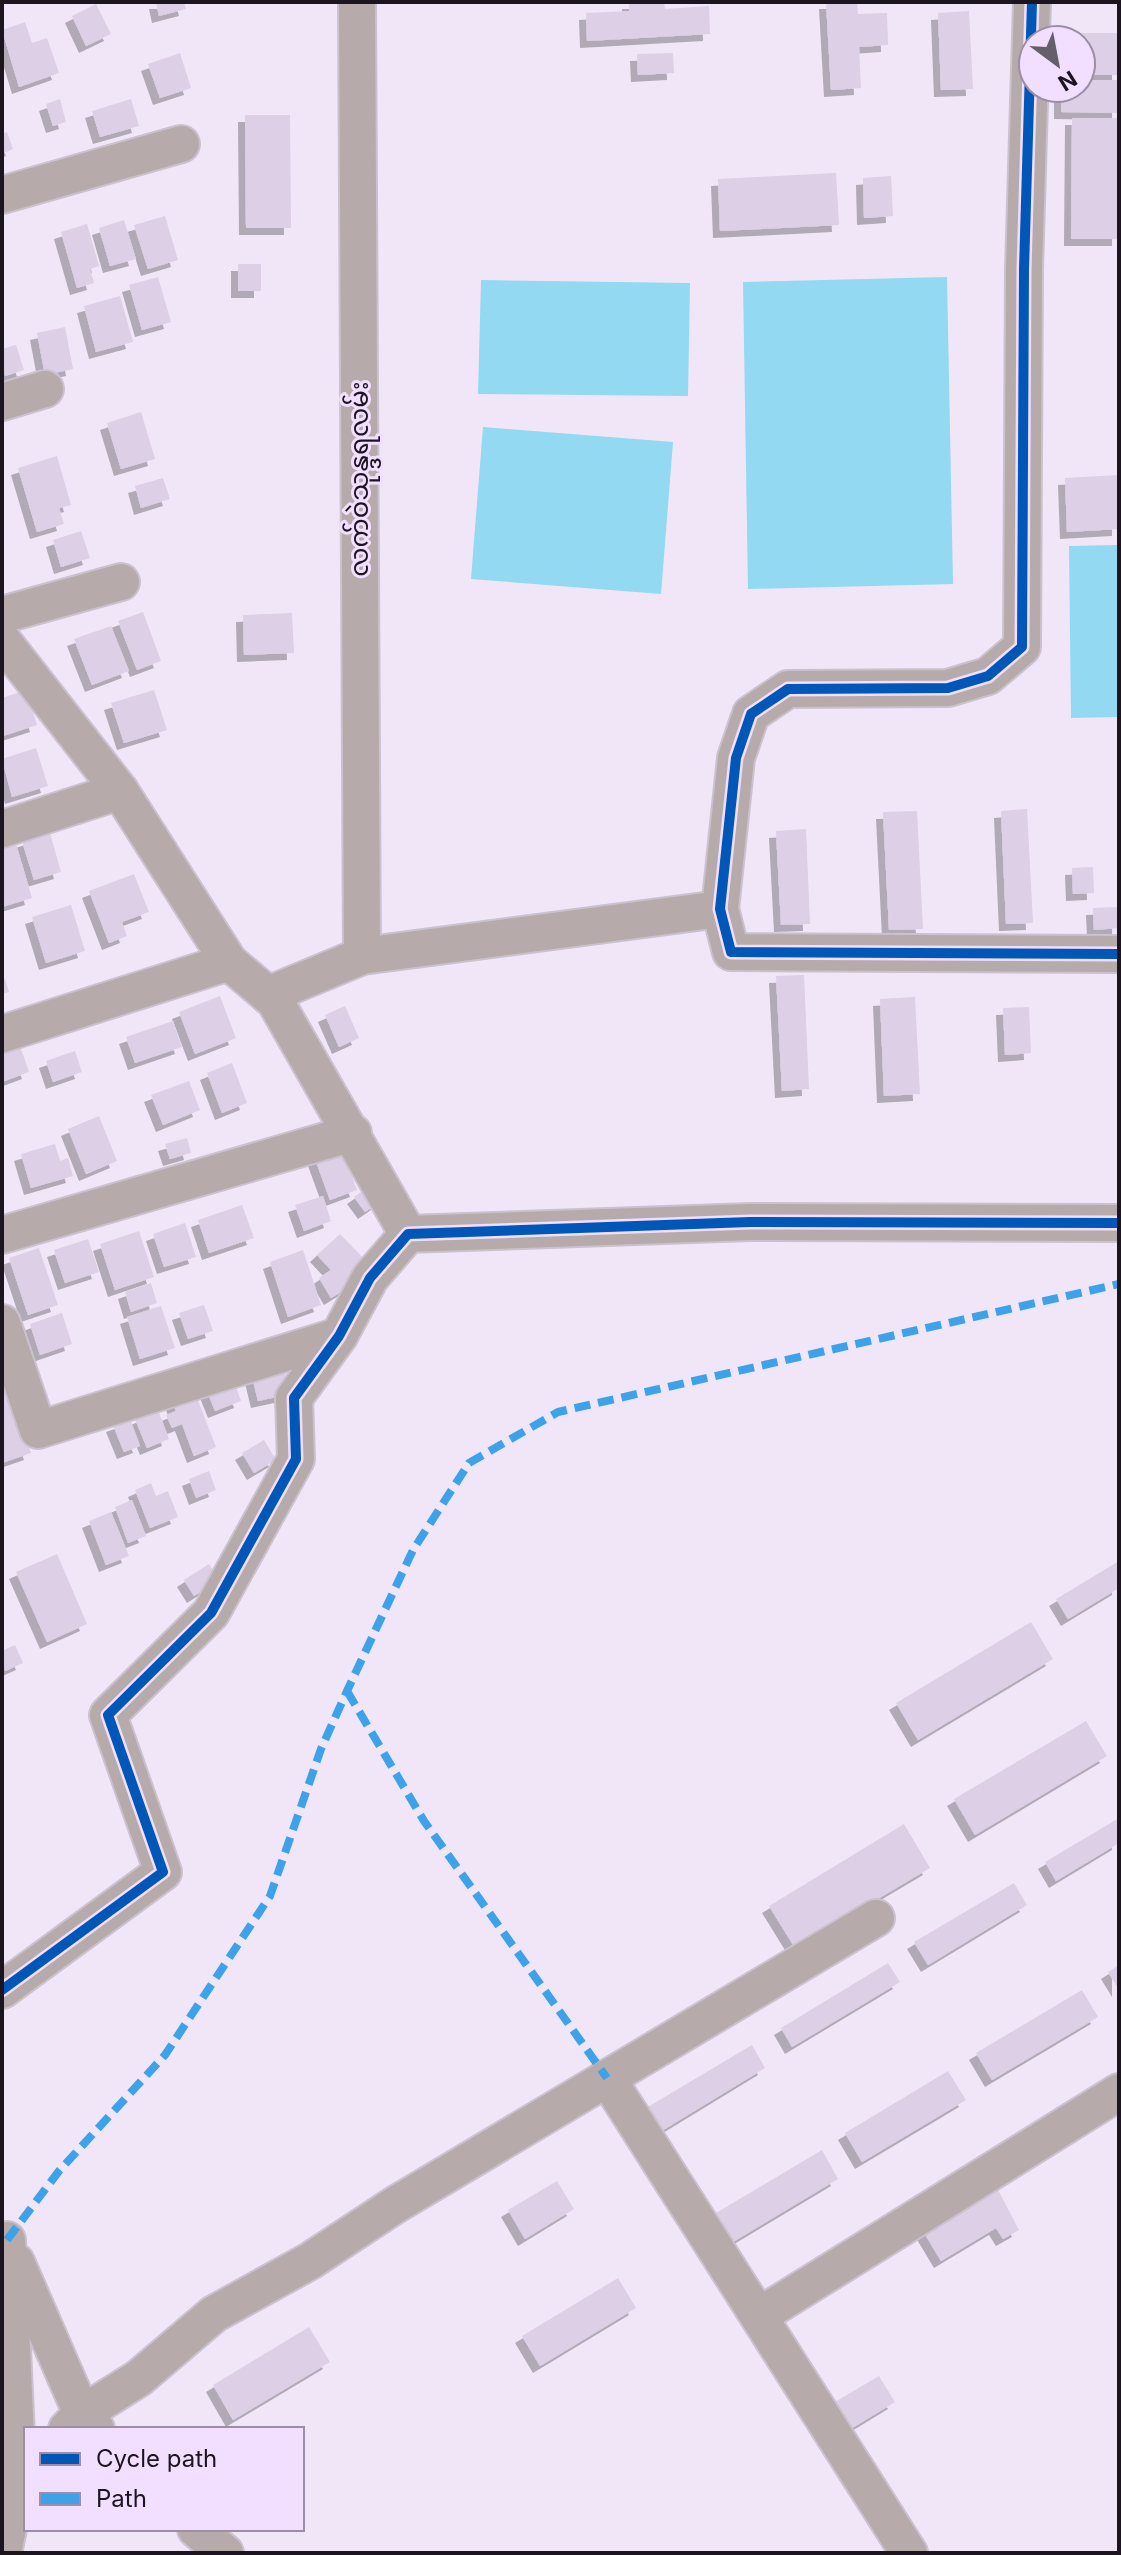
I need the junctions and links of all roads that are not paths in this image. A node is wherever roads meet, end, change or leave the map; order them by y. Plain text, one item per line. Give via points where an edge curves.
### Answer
1 (357, 2) edge
2 (1032, 2) edge
3 (181, 144) dead end
4 (2, 195) edge
5 (45, 389) dead end
6 (2, 402) edge
7 (121, 582) dead end
8 (2, 615) edge
9 (2, 640) edge
10 (120, 791) junction
11 (2, 829) edge
12 (720, 909) junction
13 (1119, 954) edge
14 (362, 956) junction
15 (229, 962) junction
16 (268, 995) junction
17 (2, 1034) edge
18 (353, 1133) junction
19 (1119, 1223) edge
20 (408, 1234) junction
21 (2, 1235) edge
22 (2, 1323) edge
23 (339, 1336) junction
24 (876, 1918) dead end
25 (2, 1990) edge
26 (607, 2078) junction
27 (1119, 2092) edge
28 (4, 2235) edge
29 (759, 2316) junction
30 (81, 2424) edge
31 (22, 2475) edge
32 (198, 2531) edge
33 (3, 2553) edge
34 (225, 2553) edge
35 (909, 2553) edge

1 - 14 street, လက်ဝဲသုန္ဒရလမ်း
2 - 12 street via 1022,647 988,676 948,688 788,689 751,714 736,758
3 - 4 street
5 - 6 street
7 - 8 street
9 - 10 street
10 - 11 street
10 - 15 street
12 - 13 street via 731,952
12 - 14 street
14 - 16 street
15 - 16 street
15 - 17 street
16 - 18 street
18 - 20 street
18 - 21 street
19 - 20 street via 750,1222
20 - 23 street via 370,1278
22 - 23 street via 38,1430
23 - 25 street via 294,1398 296,1459 211,1613 108,1715 163,1872
24 - 26 street
26 - 29 street
26 - 30 street via 214,2314
27 - 29 street
28 - 30 street
28 - 31 street
29 - 35 street
31 - 33 street
32 - 34 street

